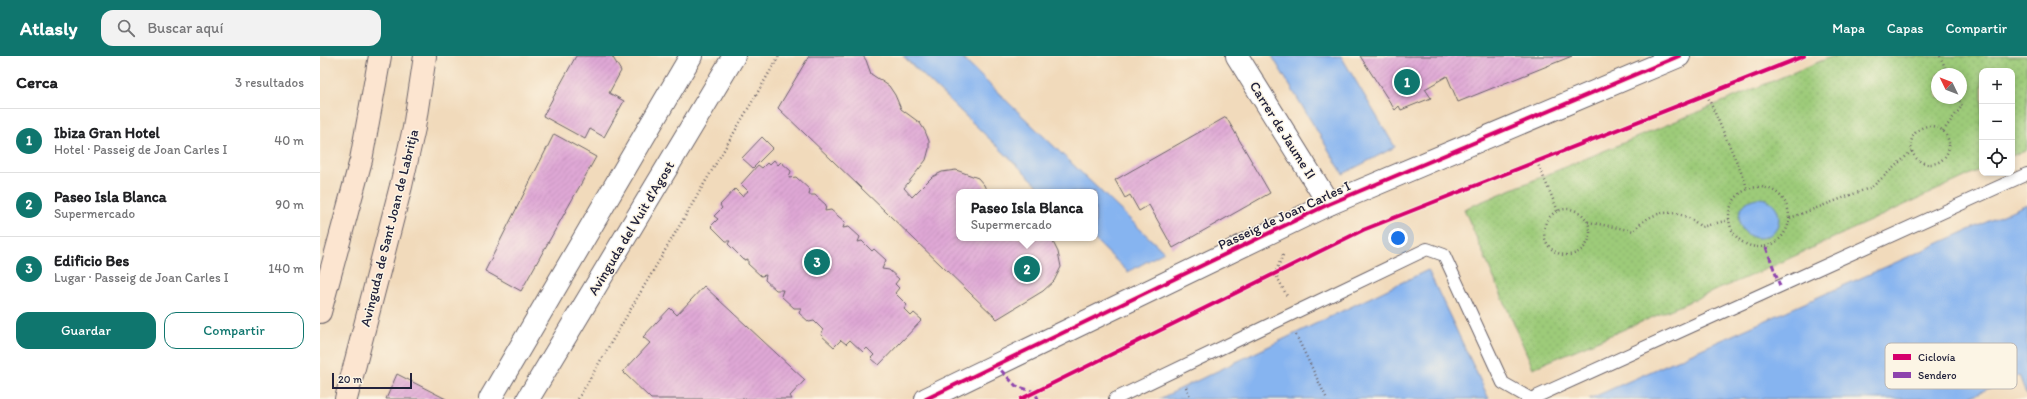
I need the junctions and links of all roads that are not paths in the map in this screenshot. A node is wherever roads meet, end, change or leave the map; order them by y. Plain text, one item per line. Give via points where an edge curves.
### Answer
1 (380, 56) edge
2 (425, 56) edge
3 (691, 56) edge
4 (734, 56) edge
5 (1237, 56) edge
6 (1679, 56) edge
7 (2027, 174) edge
8 (1329, 204) junction
9 (320, 312) edge
10 (346, 399) edge
11 (490, 399) edge
12 (528, 399) edge
13 (926, 399) edge
14 (1115, 399) edge
15 (1531, 399) edge

1 - 9 main road via 361,160
2 - 10 main road, Avinguda de Sant Joan de Labritja via 414,128
3 - 11 street
4 - 12 street, Avinguda del Vuit d'Agost
5 - 8 street, Carrer de Jaume II
6 - 8 street, Passeig de Joan Carles I
7 - 15 lane
8 - 13 street, Passeig de Joan Carles I
14 - 15 lane via 1427,249 1444,255 1503,383

